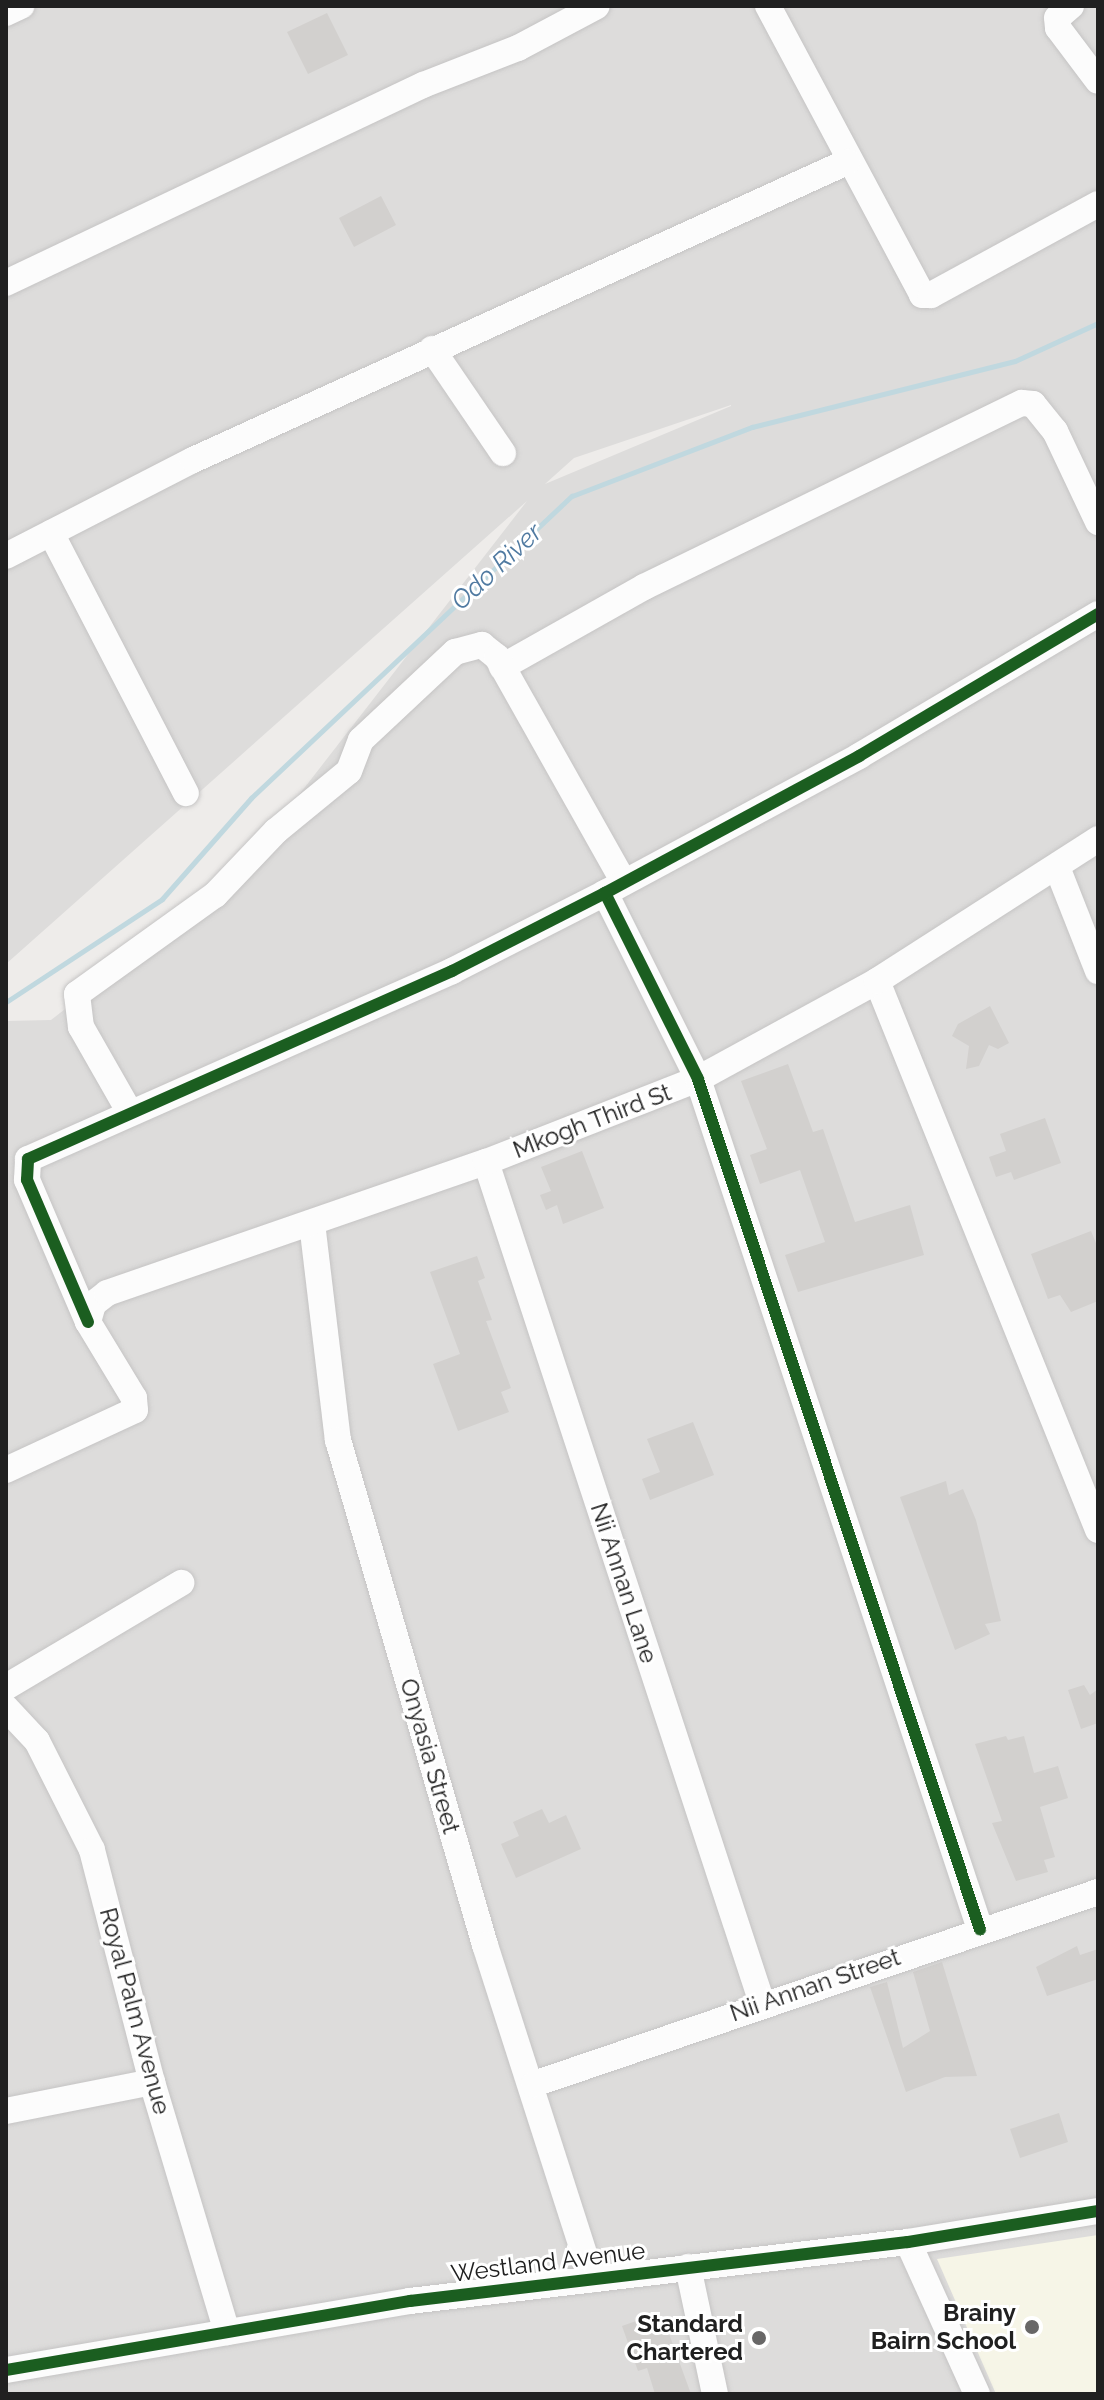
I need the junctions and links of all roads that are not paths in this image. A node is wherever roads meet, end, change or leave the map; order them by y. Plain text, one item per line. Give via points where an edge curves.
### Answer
1 (21, 6) edge
2 (597, 6) edge
3 (768, 6) edge
4 (1071, 6) edge
5 (6, 13) edge
6 (1098, 81) edge
7 (847, 162) junction
8 (1098, 204) edge
9 (6, 283) edge
10 (432, 349) junction
11 (503, 453) dead end
12 (1098, 522) edge
13 (51, 533) junction
14 (6, 556) edge
15 (1098, 614) edge
16 (502, 667) junction
17 (186, 793) dead end
18 (1098, 839) edge
19 (1057, 867) junction
20 (615, 888) junction
21 (1098, 971) edge
22 (877, 981) junction
23 (698, 1079) junction
24 (129, 1111) junction
25 (486, 1162) junction
26 (312, 1223) junction
27 (90, 1313) junction
28 (6, 1470) edge
29 (1098, 1530) edge
30 (181, 1583) dead end
31 (6, 1687) edge
32 (6, 1708) edge
33 (1098, 1892) edge
34 (980, 1929) junction
35 (762, 2003) junction
36 (152, 2082) junction
37 (534, 2084) junction
38 (6, 2111) edge
39 (1098, 2211) edge
40 (908, 2242) junction
41 (688, 2267) junction
42 (592, 2279) junction
43 (227, 2332) junction
44 (6, 2370) edge
45 (715, 2394) edge
46 (977, 2394) edge

1 - 5 street
2 - 9 street via 518,48 423,85
3 - 7 street
4 - 6 street via 1057,18 1058,28
7 - 8 street via 922,295 931,295
7 - 10 street
10 - 11 street
10 - 13 street
12 - 16 street via 1055,431 1033,404 1022,403 644,587
13 - 14 street
13 - 17 street
15 - 20 street via 859,756
16 - 20 street
16 - 24 street via 482,645 455,652 361,740 349,771 276,831 215,895 77,994 81,1027
18 - 19 street, Mkogh Third St
19 - 21 street
19 - 22 street, Mkogh Third St
20 - 23 street
20 - 24 street via 452,971
22 - 23 street, Mkogh Third St
22 - 29 street
23 - 25 street, Mkogh Third St
23 - 34 street
24 - 27 street via 38,1153 25,1169
25 - 26 street, Mkogh Third St
25 - 35 street, Nii Annan Lane
26 - 27 street, Mkogh Third St via 107,1293
26 - 37 street, Onyasia Street via 338,1440 485,1945
27 - 28 street via 134,1398 135,1410
30 - 31 street
32 - 36 street, Royal Palm Avenue via 37,1741 92,1850
33 - 34 street, Nii Annan Street
34 - 35 street, Nii Annan Street
35 - 37 street, Nii Annan Street
36 - 38 street
36 - 43 street, Royal Palm Avenue
37 - 42 street, Onyasia Street
39 - 40 street, Westland Avenue
40 - 41 street, Westland Avenue
40 - 46 street
41 - 42 street, Westland Avenue
41 - 45 street
42 - 43 street, Westland Avenue via 410,2301
43 - 44 street, Westland Avenue

